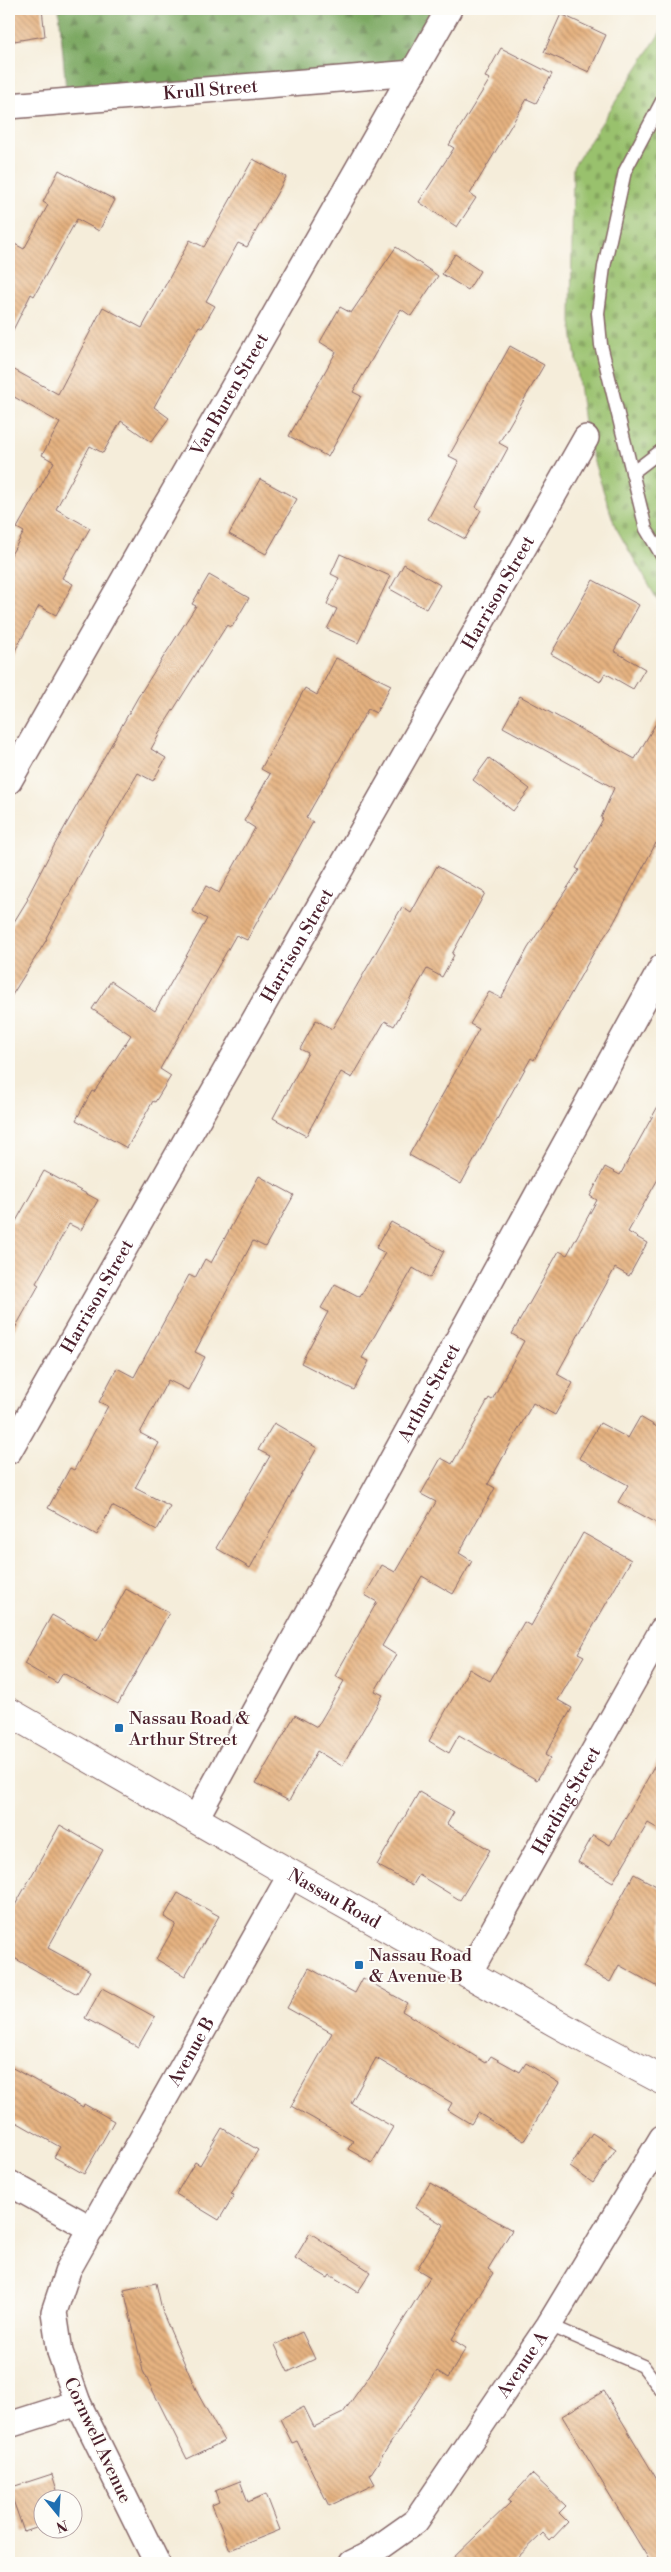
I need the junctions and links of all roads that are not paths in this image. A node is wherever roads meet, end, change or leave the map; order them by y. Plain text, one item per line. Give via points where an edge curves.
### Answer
1 (450, 9) edge
2 (413, 73) junction
3 (662, 101) edge
4 (11, 110) edge
5 (586, 438) dead end
6 (662, 450) edge
7 (632, 473) junction
8 (662, 556) edge
9 (9, 781) edge
10 (662, 967) edge
11 (9, 1451) edge
12 (662, 1630) edge
13 (9, 1712) edge
14 (196, 1818) junction
15 (291, 1874) junction
16 (470, 1973) junction
17 (662, 2080) edge
18 (662, 2138) edge
19 (9, 2183) edge
20 (92, 2230) junction
21 (548, 2325) junction
22 (662, 2391) edge
23 (78, 2403) junction
24 (9, 2425) edge
25 (157, 2563) edge
26 (352, 2563) edge

1 - 2 street, Van Buren Street
2 - 4 street, Krull Street
2 - 9 street, Van Buren Street
3 - 7 lane via 625,171 604,267 598,313 601,345
5 - 11 street, Harrison Street
6 - 7 lane
7 - 8 lane via 646,529
10 - 14 street, Arthur Street
12 - 16 street, Harding Street
13 - 14 main road, Nassau Road
14 - 15 main road, Nassau Road
15 - 16 main road, Nassau Road
15 - 20 street, Avenue B
16 - 17 main road, Nassau Road
18 - 21 street, Avenue A
19 - 20 street
20 - 23 street, Cornwell Avenue via 68,2270 54,2312 60,2352
21 - 22 lane via 643,2366
21 - 26 street, Avenue A via 416,2521
23 - 24 street
23 - 25 street, Cornwell Avenue

